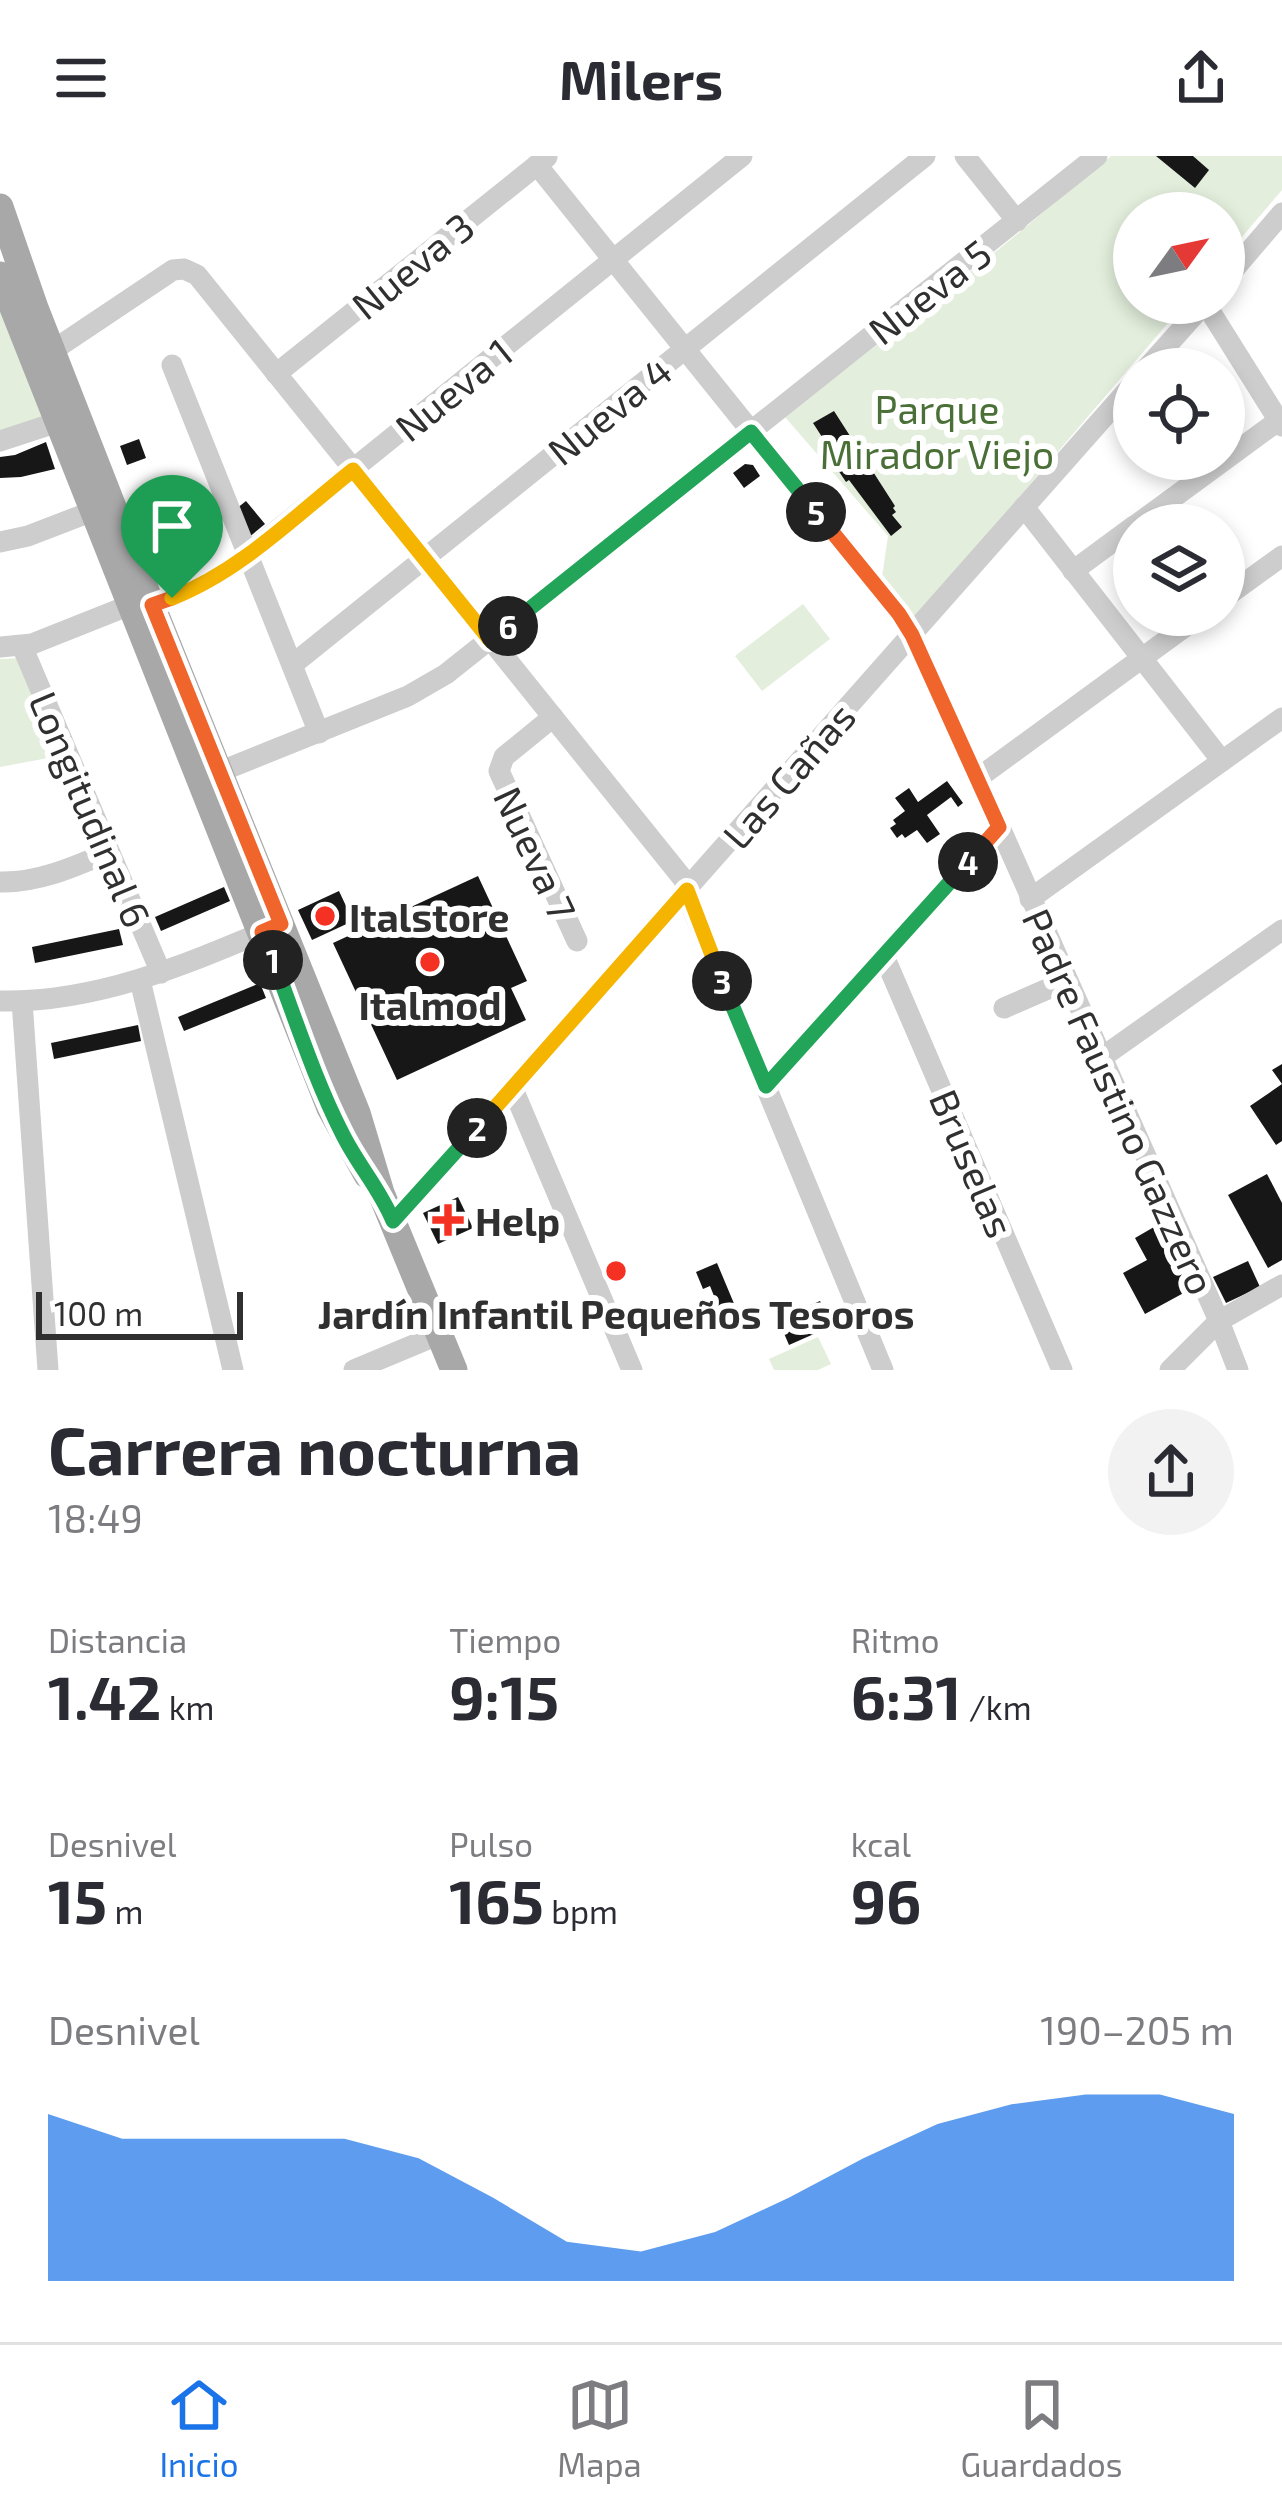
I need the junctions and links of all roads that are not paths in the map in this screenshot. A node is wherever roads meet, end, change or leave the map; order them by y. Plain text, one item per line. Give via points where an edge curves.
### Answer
1 (742, 156) edge
2 (926, 156) edge
3 (965, 156) edge
4 (1097, 156) edge
5 (542, 160) edge
6 (0, 207) edge
7 (1282, 213) edge
8 (1017, 220) junction
9 (1245, 256) edge
10 (613, 260) junction
11 (5, 275) edge
12 (1186, 324) edge
13 (1218, 324) edge
14 (1165, 348) edge
15 (685, 349) junction
16 (52, 351) junction
17 (172, 365) dead end
18 (276, 374) junction
19 (1113, 407) edge
20 (58, 422) junction
21 (1281, 422) edge
22 (751, 432) junction
23 (0, 442) edge
24 (353, 470) junction
25 (1166, 504) edge
26 (1024, 507) junction
27 (93, 512) junction
28 (0, 542) edge
29 (1113, 542) edge
30 (248, 554) junction
31 (1282, 556) edge
32 (424, 558) junction
33 (1073, 571) junction
34 (1245, 583) edge
35 (141, 605) junction
36 (912, 635) junction
37 (1172, 636) edge
38 (490, 640) junction
39 (11, 646) edge
40 (1142, 658) junction
41 (292, 665) junction
42 (553, 717) junction
43 (1282, 718) edge
44 (319, 733) junction
45 (1222, 761) junction
46 (219, 772) junction
47 (978, 778) junction
48 (999, 827) junction
49 (109, 852) junction
50 (0, 882) edge
51 (687, 890) junction
52 (1030, 899) junction
53 (272, 928) junction
54 (1282, 930) edge
55 (577, 941) dead end
56 (884, 956) junction
57 (150, 976) junction
58 (1066, 981) junction
59 (11, 1001) edge
60 (1004, 1008) dead end
61 (1101, 1058) junction
62 (766, 1086) junction
63 (513, 1089) junction
64 (393, 1221) junction
65 (1282, 1286) edge
66 (1219, 1321) junction
67 (440, 1334) junction
68 (48, 1370) edge
69 (233, 1370) edge
70 (354, 1370) edge
71 (454, 1370) edge
72 (632, 1370) edge
73 (883, 1370) edge
74 (1062, 1370) edge
75 (1170, 1370) edge
76 (1238, 1370) edge

1 - 10 street, Nueva 1
2 - 15 street, Nueva 4
3 - 8 street
4 - 8 street, Nueva 5
5 - 10 street, Padre Faustino Gazzero
5 - 18 street, Nueva 3
6 - 11 main road
7 - 9 street
8 - 22 street, Nueva 5
10 - 15 street, Padre Faustino Gazzero
10 - 24 street, Nueva 1
11 - 16 main road
11 - 20 main road
12 - 14 street
13 - 21 street
15 - 22 street, Padre Faustino Gazzero
15 - 32 street, Nueva 4
16 - 18 street via 184,268
16 - 35 main road
17 - 30 street
18 - 24 street
19 - 26 street, Las Cañas
20 - 23 street
20 - 27 main road
21 - 25 street
22 - 36 street, Padre Faustino Gazzero
22 - 38 street, Nueva 5
24 - 30 street, Nueva 1
24 - 32 street
26 - 33 street
26 - 36 street, Las Cañas
27 - 28 street
27 - 35 main road
29 - 33 street
30 - 35 street, Nueva 1 via 203,584
30 - 41 street
31 - 34 street
32 - 38 street
32 - 41 street, Nueva 4
33 - 40 street
35 - 39 street, Nueva 1
35 - 46 main road
35 - 53 main road
36 - 47 street, Padre Faustino Gazzero
36 - 51 street, Las Cañas
37 - 40 street
38 - 42 street
38 - 44 street, Nueva 5 via 422,689
39 - 49 street, Longitudinal 6
40 - 45 street
40 - 47 street
41 - 44 street
42 - 51 street
42 - 55 street, Nueva 7 via 507,753 499,770
43 - 45 street
44 - 46 street, Nueva 5
45 - 52 street
46 - 53 main road
47 - 48 street, Padre Faustino Gazzero
48 - 52 street, Padre Faustino Gazzero
48 - 56 street
49 - 50 street via 62,872
49 - 57 street, Longitudinal 6
51 - 62 street
51 - 63 street, Las Cañas
52 - 58 street, Padre Faustino Gazzero
53 - 57 street
53 - 64 main road via 366,1138
54 - 61 street
56 - 62 street
56 - 74 street, Bruselas
57 - 59 street
57 - 69 street, Longitudinal 6
58 - 60 street
58 - 61 street, Padre Faustino Gazzero
59 - 68 street
61 - 66 street, Padre Faustino Gazzero
62 - 73 street
63 - 64 street, Las Cañas
63 - 72 street
64 - 67 main road
65 - 66 street
66 - 75 street
66 - 76 street, Padre Faustino Gazzero
67 - 70 street
67 - 71 main road

